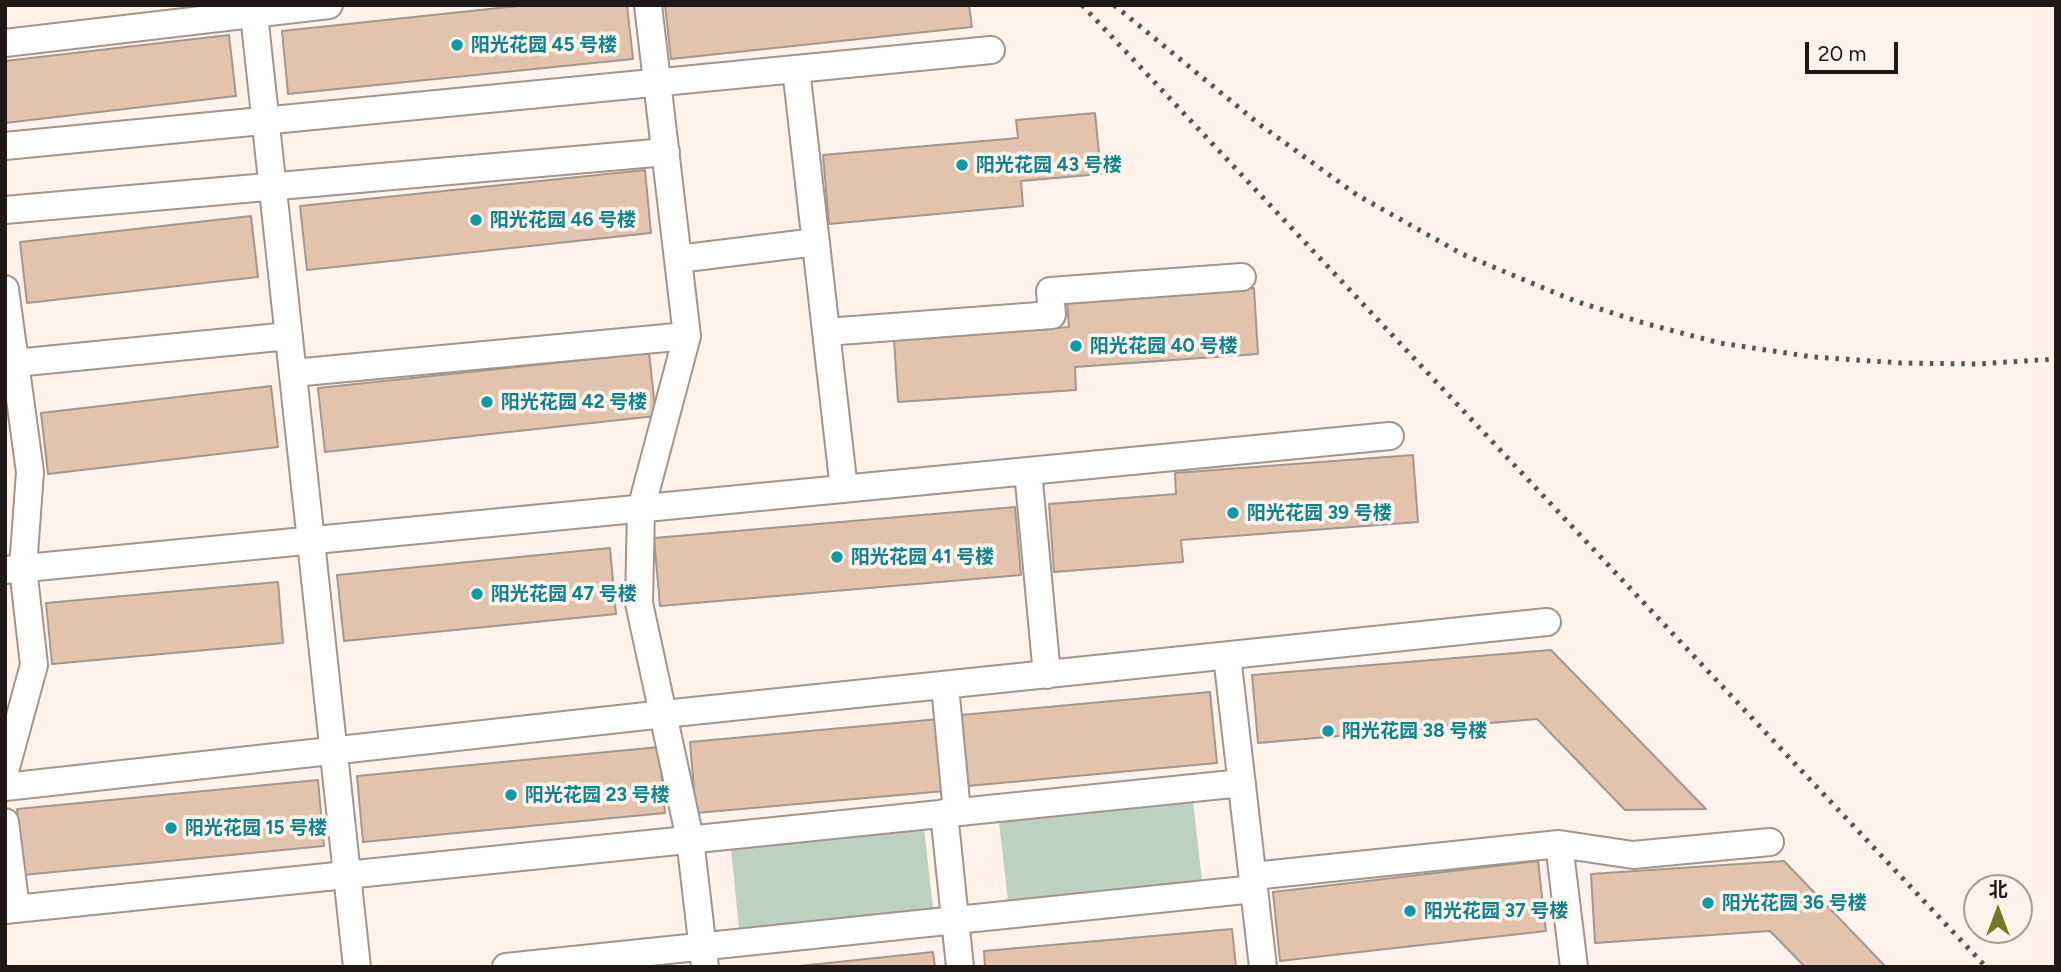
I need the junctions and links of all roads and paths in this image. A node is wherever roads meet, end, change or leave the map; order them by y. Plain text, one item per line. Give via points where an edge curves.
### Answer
1 (329, 5) edge
2 (648, 5) edge
3 (253, 9) edge
4 (5, 43) edge
5 (991, 50) dead end
6 (796, 69) junction
7 (657, 83) junction
8 (265, 121) junction
9 (5, 146) edge
10 (666, 152) junction
11 (272, 186) junction
12 (5, 210) edge
13 (816, 242) junction
14 (678, 259) junction
15 (1242, 277) dead end
16 (5, 289) edge
17 (826, 332) junction
18 (289, 336) junction
19 (687, 336) junction
20 (10, 364) edge
21 (293, 373) junction
22 (1390, 436) dead end
23 (1028, 471) junction
24 (844, 489) junction
25 (641, 509) junction
26 (311, 540) junction
27 (14, 569) edge
28 (1548, 622) dead end
29 (1227, 656) junction
30 (1047, 676) junction
31 (945, 686) junction
32 (664, 714) junction
33 (334, 751) junction
34 (5, 771) edge
35 (1242, 783) junction
36 (5, 787) edge
37 (950, 813) junction
38 (5, 822) edge
39 (690, 839) junction
40 (1770, 842) dead end
41 (1559, 844) junction
42 (347, 874) junction
43 (1254, 883) junction
44 (11, 909) edge
45 (955, 920) junction
46 (704, 957) edge
47 (357, 967) edge
48 (506, 967) edge
49 (960, 967) edge
50 (1264, 967) edge
51 (1574, 967) edge

1 - 3 street
2 - 7 street
3 - 4 street
3 - 8 street
5 - 6 street
6 - 7 street
6 - 13 street
7 - 8 street
7 - 10 street
8 - 9 street
8 - 11 street
10 - 11 street
10 - 14 street
11 - 12 street
11 - 18 street
13 - 14 street
13 - 17 street
14 - 19 street
15 - 17 street via 1050,291 1052,315
16 - 20 street
17 - 24 street
18 - 20 street
18 - 21 street
19 - 21 street
19 - 25 street
20 - 27 street via 30,472
21 - 26 street
22 - 23 street
23 - 24 street
23 - 30 street
24 - 25 street
25 - 26 street
25 - 32 street via 639,603
26 - 27 street
26 - 33 street
27 - 34 street via 34,665
28 - 29 street
29 - 30 street
29 - 35 street
30 - 31 street
31 - 32 street
31 - 37 street
32 - 33 street
32 - 39 street
33 - 36 street
33 - 42 street
35 - 37 street
35 - 43 street
37 - 39 street
37 - 45 street
38 - 44 street
39 - 42 street
39 - 46 street
40 - 41 street via 1633,855
41 - 43 street
41 - 51 street
42 - 44 street
42 - 47 street
43 - 45 street
43 - 50 street
45 - 46 street
45 - 49 street
46 - 48 street

